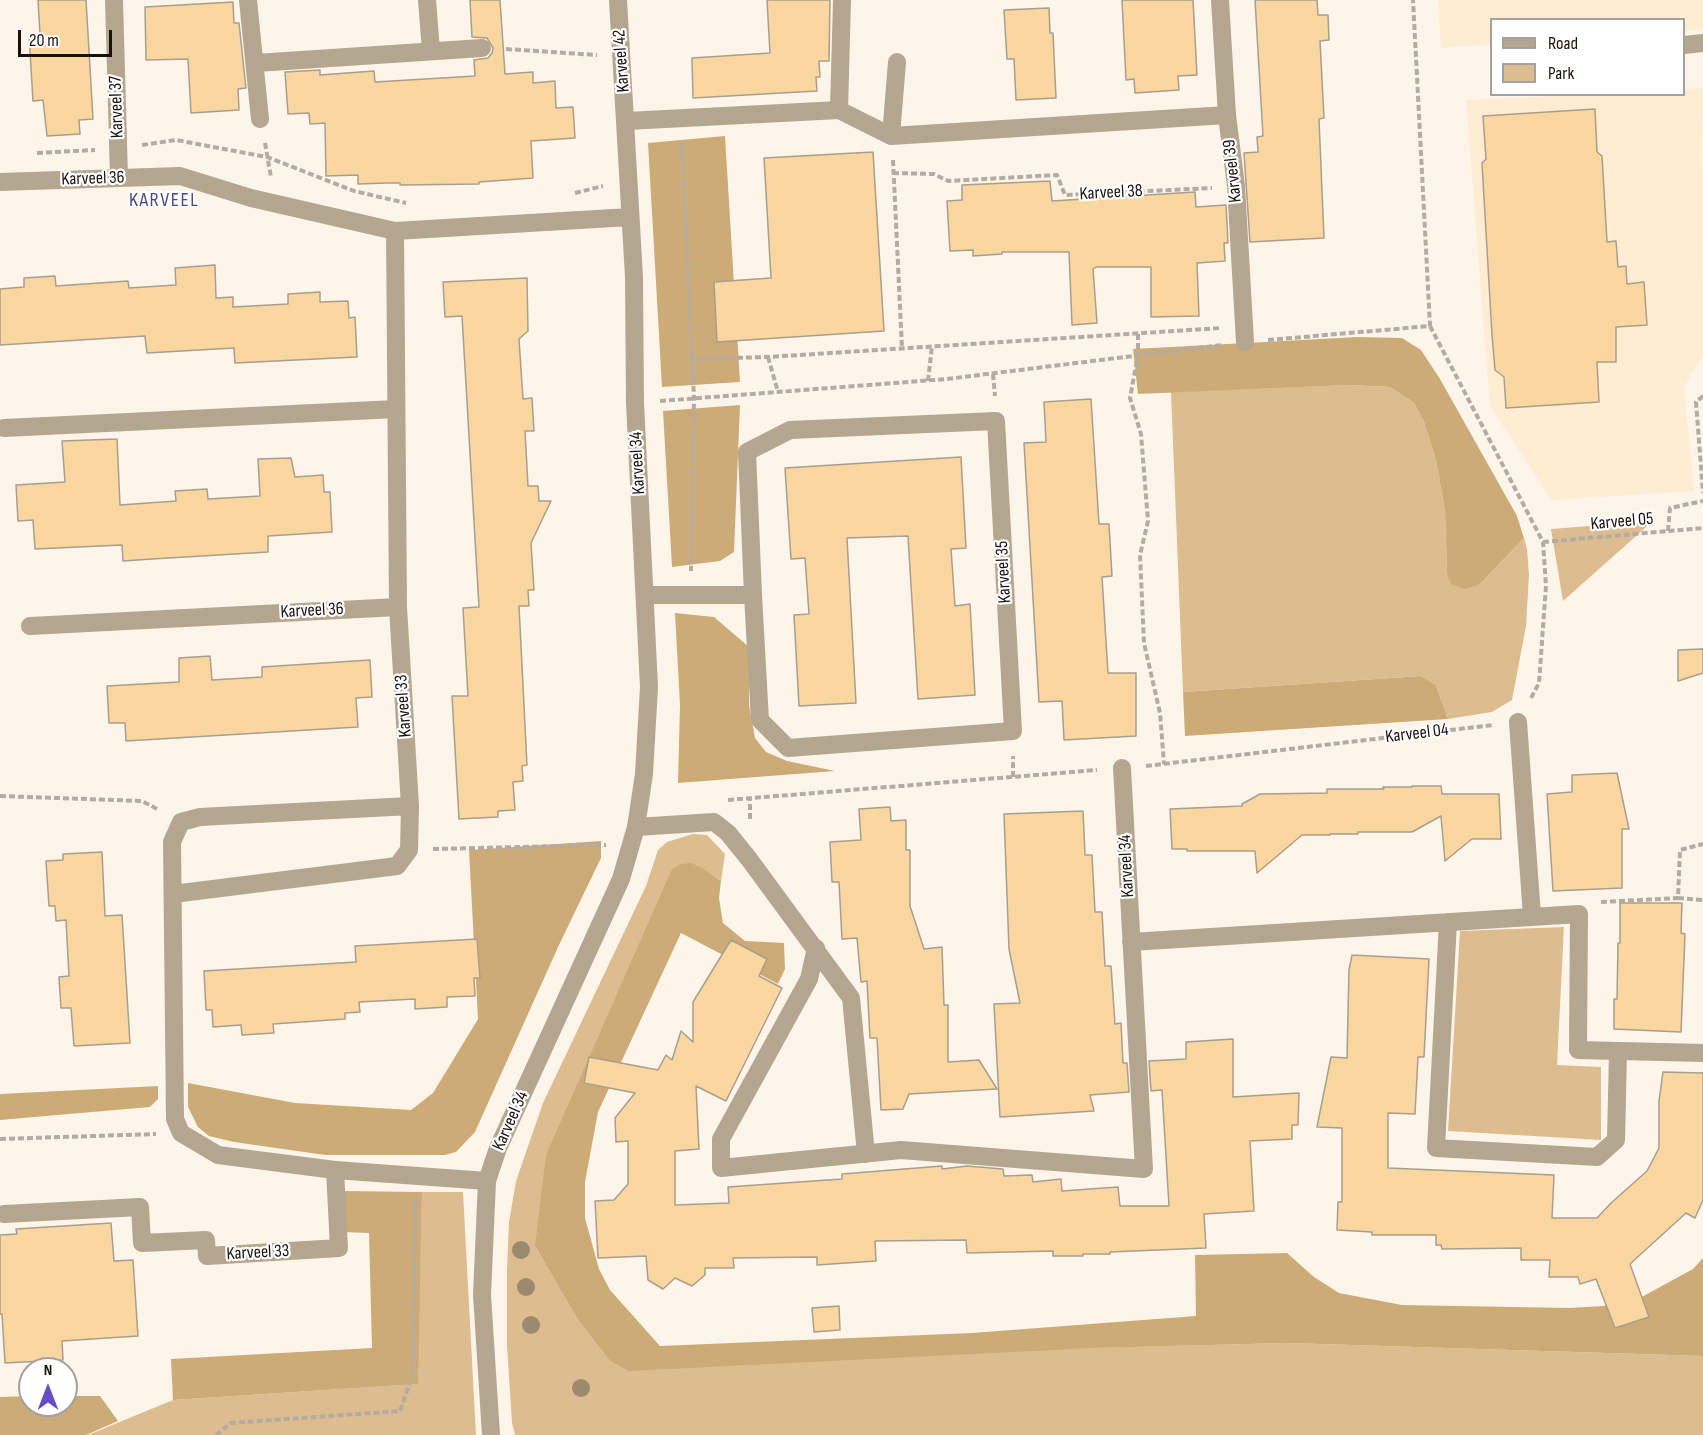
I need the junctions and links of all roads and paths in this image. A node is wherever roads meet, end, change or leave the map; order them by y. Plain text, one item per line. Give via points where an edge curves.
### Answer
1 (114, 0) edge
2 (248, 0) edge
3 (427, 0) edge
4 (618, 0) edge
5 (842, 0) edge
6 (1220, 0) edge
7 (1413, 0) edge
8 (1703, 43) edge
9 (1685, 45) edge
10 (482, 48) joint
11 (430, 51) junction
12 (622, 56) junction
13 (897, 62) dead end
14 (256, 63) junction
15 (839, 110) junction
16 (1227, 115) junction
17 (260, 119) joint
18 (681, 120) junction
19 (627, 122) junction
20 (891, 136) junction
21 (118, 149) junction
22 (35, 153) dead end
23 (267, 157) junction
24 (893, 173) junction
25 (118, 177) junction
26 (630, 178) junction
27 (0, 182) edge
28 (1236, 186) junction
29 (565, 194) dead end
30 (407, 203) dead end
31 (276, 204) junction
32 (630, 217) junction
33 (395, 231) junction
34 (1430, 327) junction
35 (1138, 334) junction
36 (1244, 335) junction
37 (932, 345) junction
38 (902, 348) junction
39 (1138, 355) junction
40 (768, 357) junction
41 (692, 359) junction
42 (928, 381) junction
43 (778, 392) junction
44 (1703, 396) edge
45 (694, 398) junction
46 (635, 403) junction
47 (396, 410) junction
48 (4, 428) dead end
49 (1703, 493) edge
50 (1703, 501) edge
51 (1703, 528) edge
52 (1668, 531) junction
53 (1543, 542) junction
54 (645, 596) junction
55 (691, 596) junction
56 (753, 596) junction
57 (398, 607) junction
58 (30, 626) dead end
59 (1518, 722) junction
60 (1164, 764) junction
61 (1122, 768) junction
62 (0, 796) edge
63 (717, 800) dead end
64 (410, 806) junction
65 (181, 822) junction
66 (633, 836) junction
67 (1703, 844) edge
68 (409, 850) junction
69 (173, 894) junction
70 (1678, 898) junction
71 (1703, 900) edge
72 (1579, 914) junction
73 (1532, 916) junction
74 (1448, 922) junction
75 (1131, 942) junction
76 (816, 948) junction
77 (1618, 1052) junction
78 (1703, 1053) edge
79 (181, 1133) junction
80 (0, 1139) edge
81 (866, 1154) junction
82 (336, 1170) junction
83 (415, 1176) junction
84 (487, 1180) junction
85 (4, 1214) dead end
86 (216, 1435) edge
87 (491, 1435) edge

1 - 21 street, Karveel 37
2 - 14 street
3 - 11 street
4 - 12 street, Karveel 42
5 - 15 street
6 - 16 street, Karveel 39
7 - 34 path
8 - 9 street
10 - 11 street
10 - 12 path
11 - 14 street
12 - 19 street, Karveel 42
13 - 20 street
14 - 17 street
15 - 18 street
15 - 20 street
16 - 20 street
16 - 28 street, Karveel 39
17 - 23 path
18 - 19 street
18 - 41 path
19 - 26 street, Karveel 34
20 - 24 path
21 - 22 path
21 - 23 path via 176,140
21 - 25 street, Karveel 37
23 - 30 path via 354,191
23 - 31 path
24 - 28 path, Karveel 38 via 934,174 948,181 1057,175 1065,195
24 - 38 path
25 - 27 street, Karveel 36
25 - 31 street, Karveel 36 via 180,176
26 - 29 path
26 - 32 street, Karveel 34
28 - 36 street, Karveel 39
31 - 33 street, Karveel 36
32 - 33 street, Karveel 36
32 - 46 street, Karveel 34
33 - 47 street
34 - 36 path
34 - 53 path
35 - 36 path
35 - 37 path
35 - 39 path
36 - 39 path
37 - 38 path
37 - 42 path
38 - 40 path
39 - 42 path
39 - 60 path via 1130,398 1141,434 1148,521 1140,555 1144,642 1160,713
40 - 41 path
40 - 43 path
41 - 45 path
42 - 43 path
43 - 45 path
44 - 49 path via 1696,402
45 - 46 path
45 - 55 path
46 - 54 street, Karveel 34
47 - 48 street
47 - 57 street
50 - 52 path via 1670,508
51 - 52 path, Karveel 05
52 - 53 path, Karveel 05
53 - 59 path via 1546,586 1539,683
54 - 55 street
54 - 66 street, Karveel 34 via 649,687 644,774
55 - 56 street
56 - 56 street, Karveel 35 via 747,452 790,430 996,421 1013,731 788,748 760,720
57 - 58 street, Karveel 36
57 - 64 street, Karveel 33
59 - 60 path, Karveel 04
59 - 73 street
60 - 61 path, Karveel 04
61 - 63 path
61 - 75 street, Karveel 34
62 - 65 path via 142,801
64 - 65 street via 200,817
64 - 68 street, Karveel 33
65 - 69 street via 172,842
66 - 68 path
66 - 76 street via 714,822 735,842
66 - 84 street, Karveel 34 via 621,879
67 - 70 path via 1680,850
68 - 69 street via 397,866
69 - 79 street via 175,1119
70 - 71 path
70 - 72 path via 1578,903
72 - 73 street
72 - 77 street via 1578,1050
73 - 74 street
74 - 75 street
74 - 77 street via 1436,1148 1597,1157 1616,1140
75 - 81 street, Karveel 34 via 1144,1169 901,1150
76 - 81 street via 851,998
76 - 81 street, Karveel 34 via 809,979 721,1139 721,1168
77 - 78 street
79 - 80 path
79 - 82 street via 218,1155
82 - 83 street
82 - 85 street, Karveel 33 via 339,1248 207,1256 206,1240 142,1243 140,1207
83 - 84 street
83 - 86 path via 412,1374 400,1411 231,1423
84 - 87 street, Karveel 34 via 482,1295

